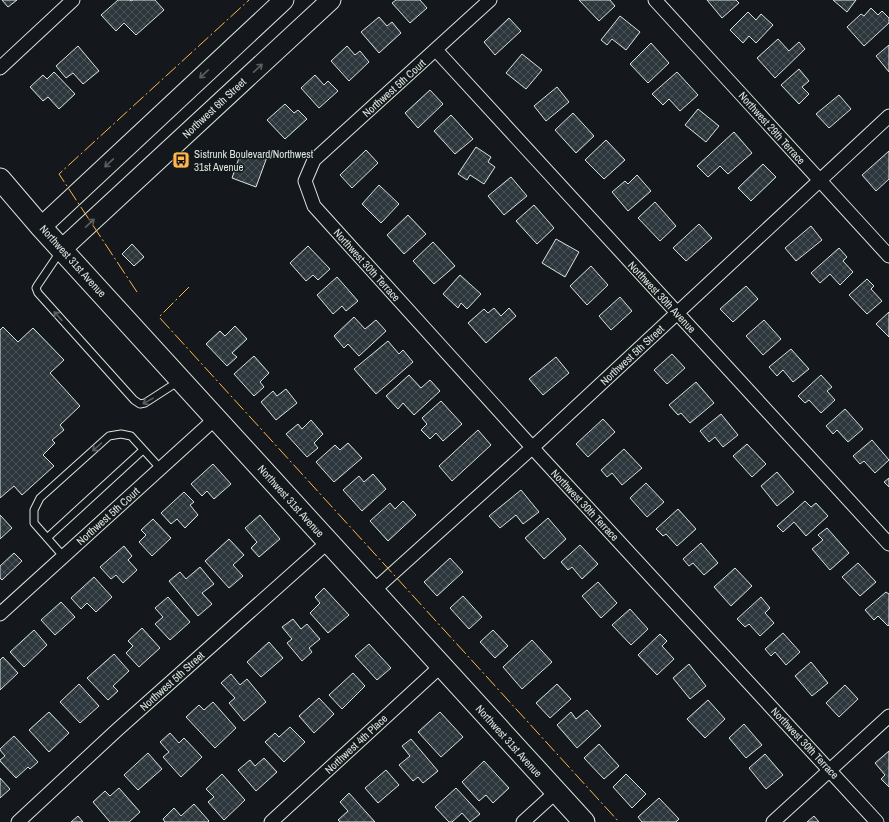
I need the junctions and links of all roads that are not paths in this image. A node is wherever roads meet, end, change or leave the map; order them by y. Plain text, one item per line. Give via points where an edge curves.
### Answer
1 (73, 0) edge
2 (284, 0) edge
3 (331, 0) edge
4 (490, 0) edge
5 (655, 0) edge
6 (436, 50) junction
7 (0, 68) edge
8 (889, 116) edge
9 (0, 179) edge
10 (819, 180) junction
11 (305, 181) joint
12 (41, 227) junction
13 (62, 249) junction
14 (889, 256) edge
15 (677, 313) junction
16 (181, 380) junction
17 (216, 418) junction
18 (533, 447) junction
19 (144, 450) junction
20 (160, 468) junction
21 (47, 538) junction
22 (328, 542) junction
23 (889, 544) edge
24 (63, 556) junction
25 (373, 591) junction
26 (0, 614) edge
27 (441, 666) junction
28 (889, 716) edge
29 (830, 771) junction
30 (556, 792) junction
31 (18, 822) edge
32 (271, 822) edge
33 (522, 822) edge
34 (584, 822) edge
35 (773, 822) edge
36 (877, 822) edge

1 - 7 street
2 -> 12 street
13 -> 3 street, Northwest 6th Street
4 - 6 street, Northwest 5th Court
5 - 10 street, Northwest 29th Terrace
6 - 11 street, Northwest 5th Court via 314,160
6 - 15 street, Northwest 30th Avenue
8 - 10 street, Northwest 5th Street
9 - 12 main road, Northwest 31st Avenue
10 - 14 street, Northwest 29th Terrace
10 - 15 street, Northwest 5th Street
11 - 18 street, Northwest 30th Terrace via 314,206
12 - 13 main road, Northwest 31st Avenue
13 - 16 main road, Northwest 31st Avenue
16 -> 13 lane via 145,403 140,404 134,400 38,293 37,286
15 - 18 street, Northwest 5th Street
15 - 23 street, Northwest 30th Avenue
16 - 17 main road, Northwest 31st Avenue
17 - 20 street, Northwest 5th Court
17 - 22 main road, Northwest 31st Avenue
18 - 25 street, Northwest 5th Street
18 - 29 street, Northwest 30th Terrace
19 - 20 lane
19 - 21 lane
19 -> 21 lane via 131,436 109,436 40,498 34,510 34,523
20 - 24 street, Northwest 5th Court
21 - 24 lane
22 - 25 main road, Northwest 31st Avenue
22 - 31 street, Northwest 5th Street
24 - 26 street, Northwest 5th Court
25 - 27 main road, Northwest 31st Avenue
27 - 30 main road, Northwest 31st Avenue
27 - 32 street, Northwest 4th Place
28 - 29 street
29 - 35 street
29 - 36 street, Northwest 30th Terrace
30 - 33 street
30 - 34 main road, Northwest 31st Avenue

